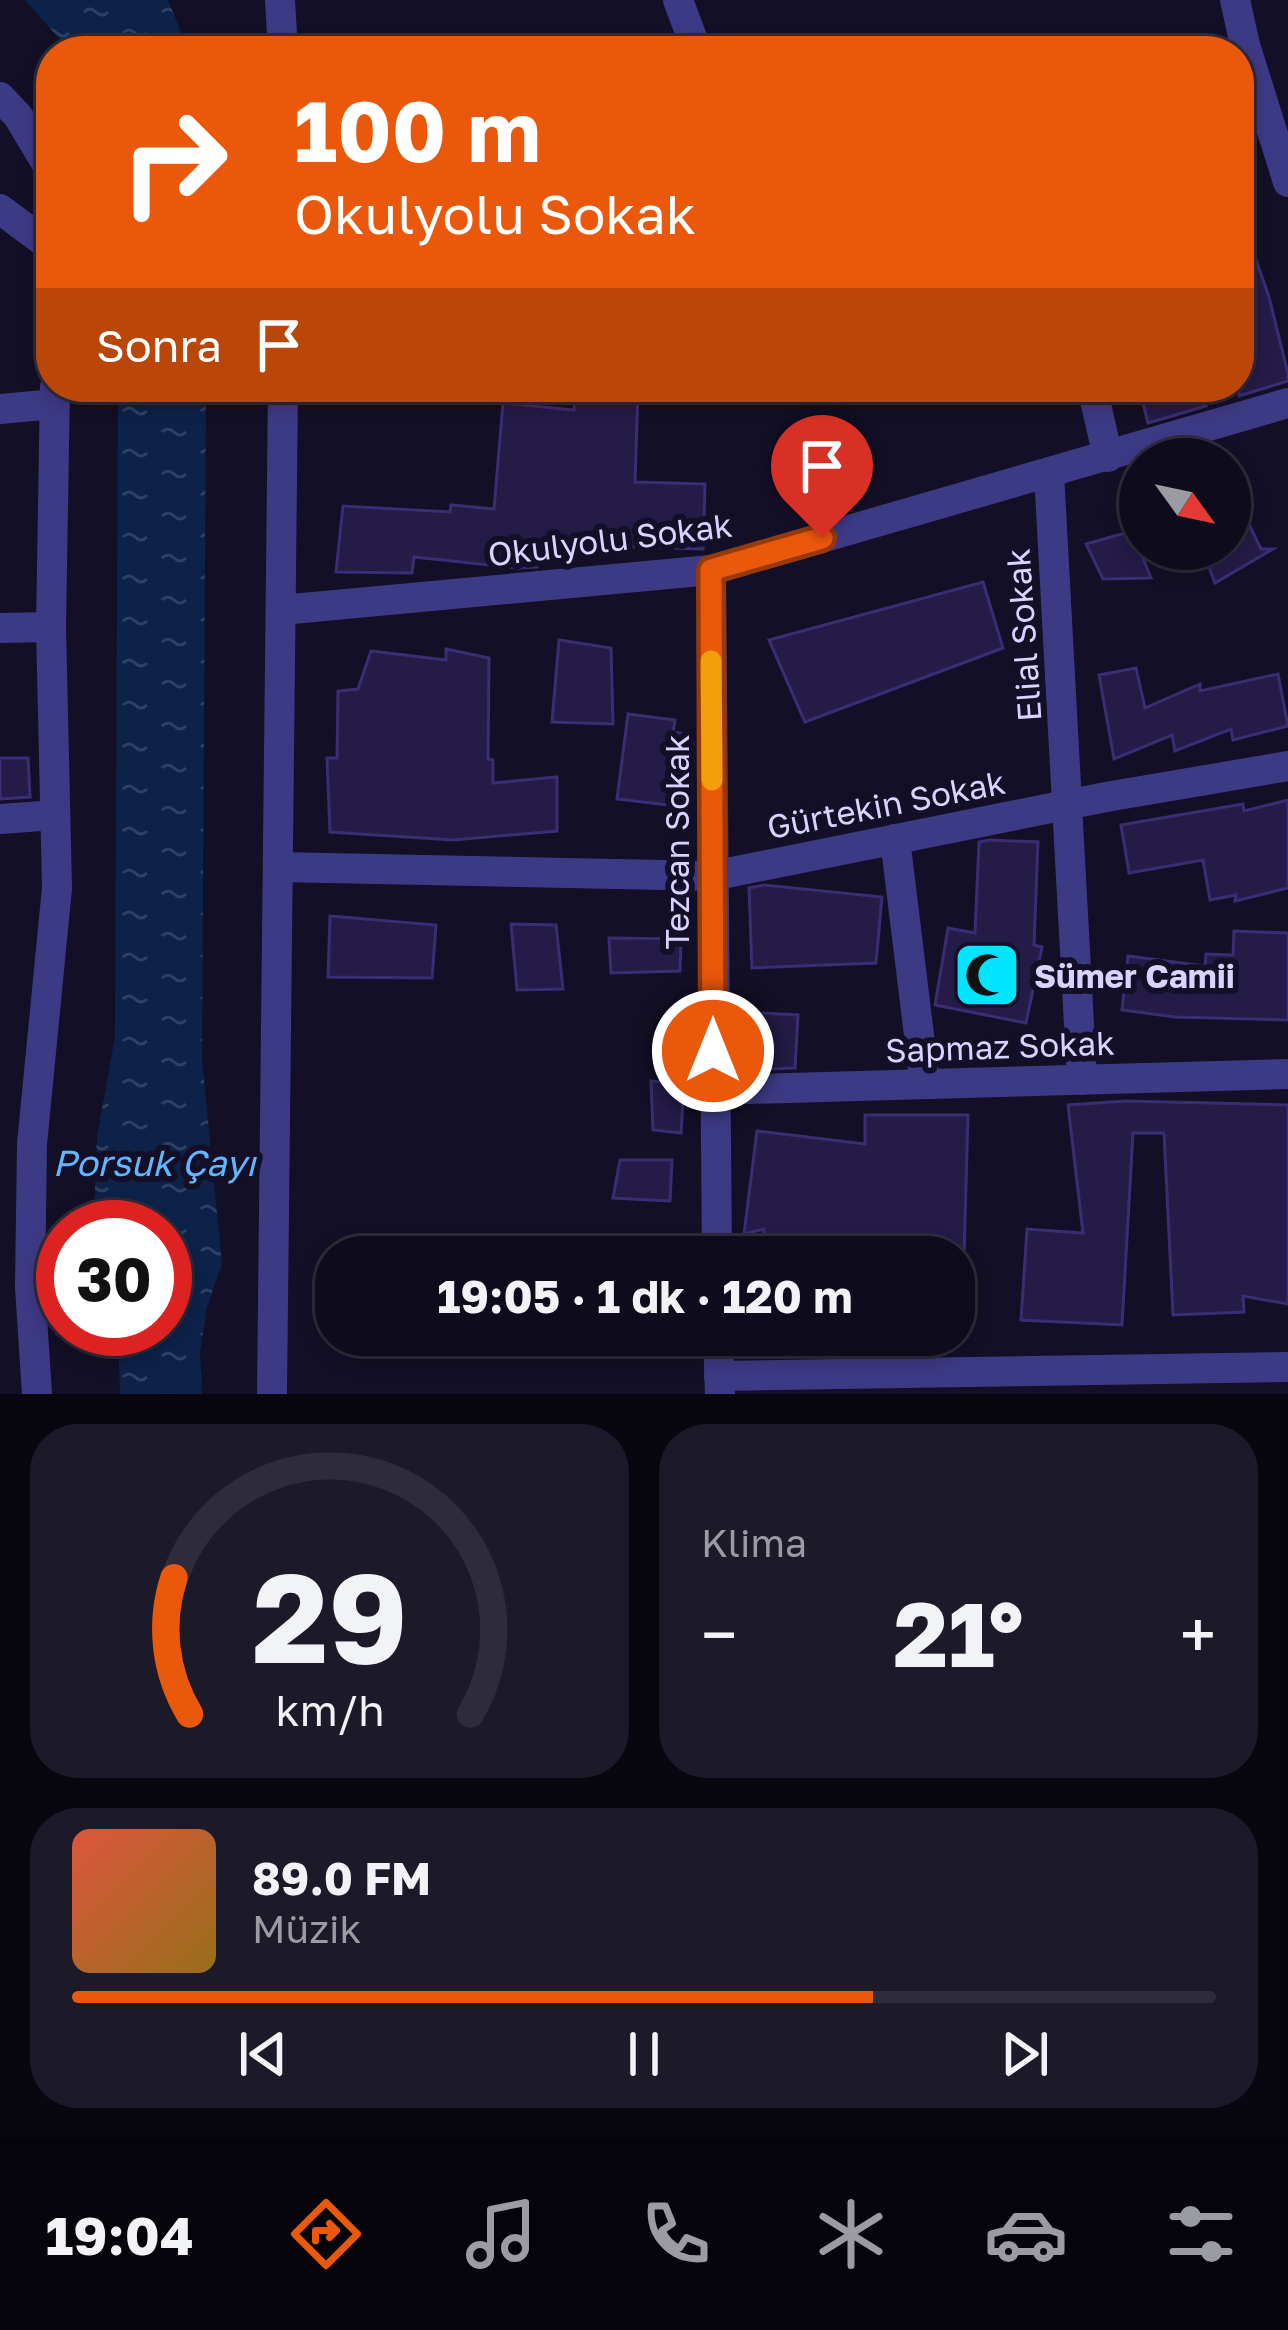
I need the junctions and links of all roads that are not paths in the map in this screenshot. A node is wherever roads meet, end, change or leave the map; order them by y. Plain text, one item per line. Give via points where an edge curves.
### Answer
1 (280, 0) edge
2 (678, 0) edge
3 (1235, 0) edge
4 (283, 36) edge
5 (691, 36) edge
6 (1234, 36) edge
7 (0, 97) edge
8 (1254, 99) edge
9 (36, 146) edge
10 (1288, 182) edge
11 (0, 209) edge
12 (36, 236) edge
13 (36, 400) edge
14 (55, 402) edge
15 (283, 402) edge
16 (1095, 402) edge
17 (1288, 404) edge
18 (0, 409) edge
19 (1108, 457) junction
20 (1049, 473) junction
21 (711, 570) junction
22 (281, 610) junction
23 (51, 627) junction
24 (0, 628) edge
25 (1288, 766) edge
26 (1070, 804) junction
27 (55, 815) junction
28 (0, 820) edge
29 (895, 839) junction
30 (278, 867) junction
31 (712, 876) junction
32 (1288, 1073) edge
33 (1082, 1080) junction
34 (926, 1084) junction
35 (714, 1090) junction
36 (717, 1236) edge
37 (1288, 1366) edge
38 (720, 1385) edge
39 (37, 1394) edge
40 (272, 1394) edge

1 - 4 street
2 - 5 street
3 - 6 street
7 - 9 street
8 - 10 street
11 - 12 street
13 - 18 street
14 - 23 street
15 - 22 street
16 - 19 street
17 - 19 street, Okulyolu Sokak
19 - 20 street, Okulyolu Sokak
20 - 21 street, Okulyolu Sokak
20 - 26 street, Elial Sokak
21 - 22 street, Okulyolu Sokak
21 - 31 street, Tezcan Sokak
22 - 30 street
23 - 24 street
23 - 27 street
25 - 26 street, Gürtekin Sokak
26 - 29 street, Gürtekin Sokak
26 - 33 street, Elial Sokak
27 - 28 street
27 - 39 street via 57,888 32,1144
29 - 31 street, Gürtekin Sokak
29 - 34 street
30 - 31 street, Gürtekin Sokak
30 - 40 street
31 - 35 street, Tezcan Sokak
32 - 33 street, Sapmaz Sokak
33 - 34 street, Sapmaz Sokak
34 - 35 street, Sapmaz Sokak
35 - 36 street, Tezcan Sokak
37 - 38 street

